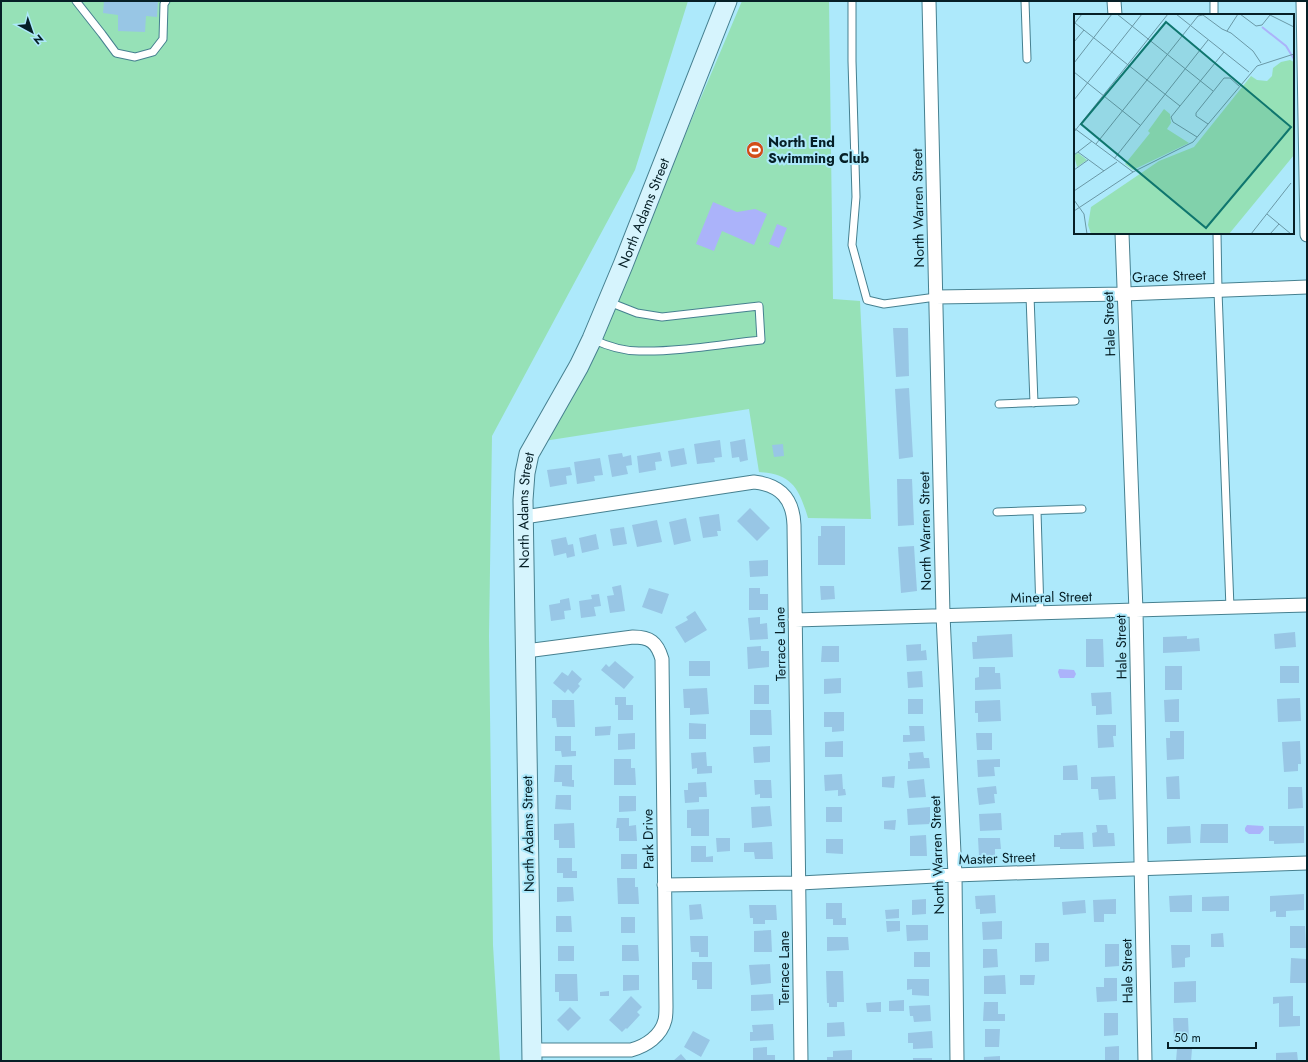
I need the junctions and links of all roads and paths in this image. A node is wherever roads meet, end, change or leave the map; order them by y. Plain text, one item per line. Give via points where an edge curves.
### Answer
1 (76, 1) edge
2 (166, 1) edge
3 (727, 1) edge
4 (852, 1) edge
5 (929, 1) edge
6 (1025, 1) edge
7 (1114, 1) edge
8 (1214, 1) edge
9 (1303, 1) edge
10 (1115, 14) edge
11 (1214, 14) edge
12 (1027, 59) dead end
13 (1122, 234) edge
14 (1217, 234) edge
15 (1307, 235) edge
16 (1307, 287) edge
17 (1218, 290) junction
18 (1124, 294) junction
19 (1030, 296) junction
20 (936, 297) junction
21 (608, 302) junction
22 (592, 339) junction
23 (1076, 400) dead end
24 (1034, 403) junction
25 (999, 404) dead end
26 (1082, 509) dead end
27 (1037, 511) junction
28 (997, 512) dead end
29 (524, 517) junction
30 (1307, 606) edge
31 (1230, 608) junction
32 (1136, 611) junction
33 (1040, 613) junction
34 (943, 615) junction
35 (795, 620) junction
36 (526, 651) junction
37 (1307, 863) edge
38 (1142, 868) junction
39 (955, 875) junction
40 (800, 883) junction
41 (664, 885) junction
42 (532, 1056) edge
43 (801, 1061) edge
44 (957, 1061) edge
45 (1145, 1061) edge

1 - 2 lane via 116,53 135,57 153,52 163,39
3 - 21 street, North Adams Street
4 - 20 lane via 856,197 852,245 862,284 867,300 884,304
5 - 20 street, North Warren Street
6 - 12 lane
7 - 10 street
8 - 11 lane
9 - 15 street
13 - 18 street, Hale Street
14 - 17 lane
16 - 17 street, Grace Street
17 - 18 street, Grace Street
17 - 31 lane
18 - 19 street, Grace Street
18 - 32 street, Hale Street
19 - 20 street, Grace Street
19 - 24 lane
20 - 34 street, North Warren Street
21 - 22 street, North Adams Street
21 - 22 lane via 636,313 662,317 759,306 761,340 639,351 603,344
22 - 29 street, North Adams Street via 529,454 525,473
23 - 24 lane
24 - 25 lane
26 - 27 lane
27 - 28 lane
27 - 33 lane
29 - 35 street, Terrace Lane via 743,483 765,483 784,495 794,513
29 - 36 street, North Adams Street
30 - 31 street, Mineral Street
31 - 32 street, Mineral Street
32 - 33 street, Mineral Street
32 - 38 street, Hale Street
33 - 34 street, Mineral Street
34 - 35 street, Mineral Street
34 - 39 street, North Warren Street
35 - 40 street, Terrace Lane
36 - 41 street, Park Drive via 633,637 649,639 660,651
36 - 42 street, North Adams Street
37 - 38 street, Master Street
38 - 39 street, Master Street
38 - 45 street, Hale Street
39 - 40 street, Master Street
39 - 44 street, North Warren Street
40 - 41 street, Master Street
40 - 43 street, Terrace Lane
41 - 42 street, Park Drive via 666,1007 661,1029 651,1041 631,1050

